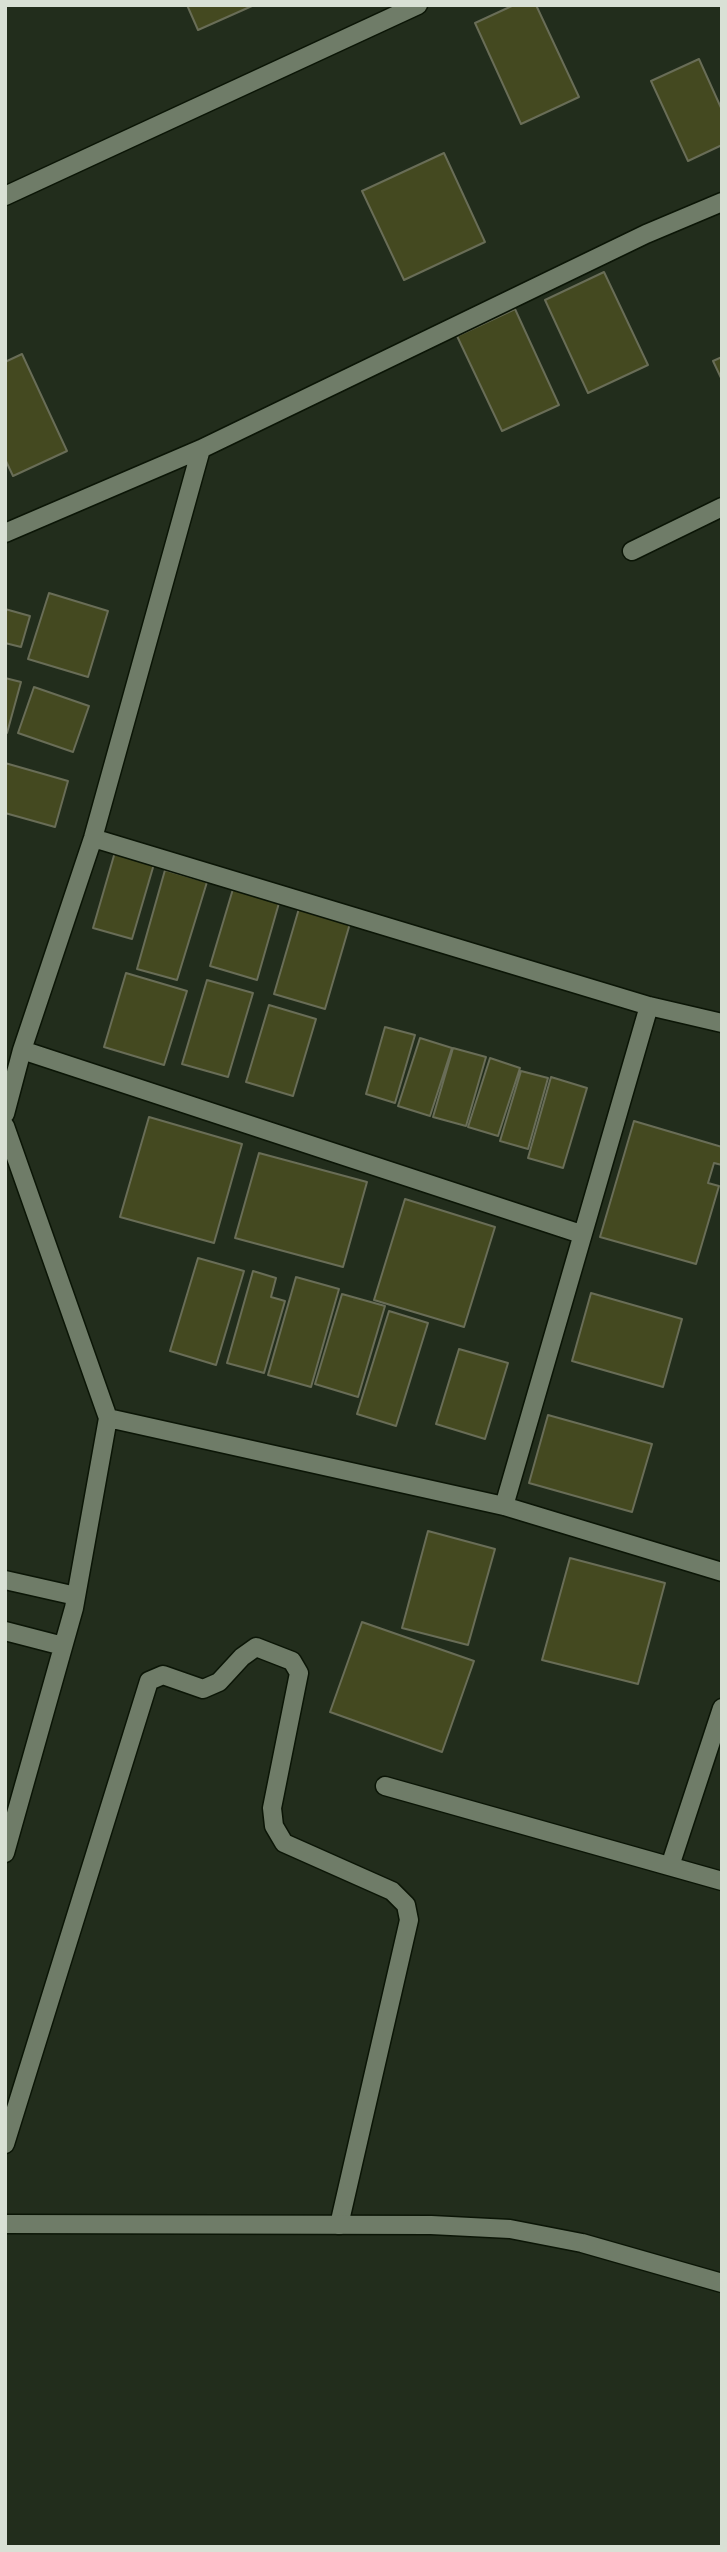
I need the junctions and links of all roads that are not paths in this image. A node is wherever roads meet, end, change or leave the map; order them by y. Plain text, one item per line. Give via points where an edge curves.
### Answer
1 (418, 5) edge
2 (5, 196) edge
3 (722, 202) edge
4 (201, 449) junction
5 (722, 507) edge
6 (5, 533) edge
7 (632, 551) dead end
8 (93, 838) junction
9 (649, 1006) junction
10 (722, 1023) edge
11 (22, 1050) junction
12 (5, 1114) edge
13 (5, 1126) edge
14 (581, 1234) junction
15 (108, 1418) junction
16 (504, 1506) junction
17 (722, 1572) edge
18 (5, 1580) edge
19 (76, 1596) junction
20 (5, 1631) edge
21 (63, 1646) junction
22 (722, 1708) edge
23 (385, 1786) dead end
24 (5, 1853) edge
25 (670, 1866) junction
26 (722, 1881) edge
27 (5, 2144) edge
28 (5, 2224) edge
29 (339, 2225) junction
30 (722, 2283) edge

1 - 2 street
3 - 4 street via 646,234
4 - 6 street
4 - 8 street
5 - 7 street
8 - 9 street
8 - 11 street
9 - 10 street
9 - 14 street
11 - 12 street
11 - 14 street
13 - 15 street
14 - 16 street
15 - 16 street
15 - 19 street
16 - 17 street
18 - 19 street
19 - 21 street
20 - 21 street
21 - 24 street
22 - 25 street
23 - 25 street
25 - 26 street
27 - 29 street via 149,1681 163,1675 203,1689 219,1682 256,1647 292,1661 299,1673 272,1808 274,1826 284,1843 392,1891 406,1905 409,1920
28 - 29 street
29 - 30 street via 510,2229 582,2243

